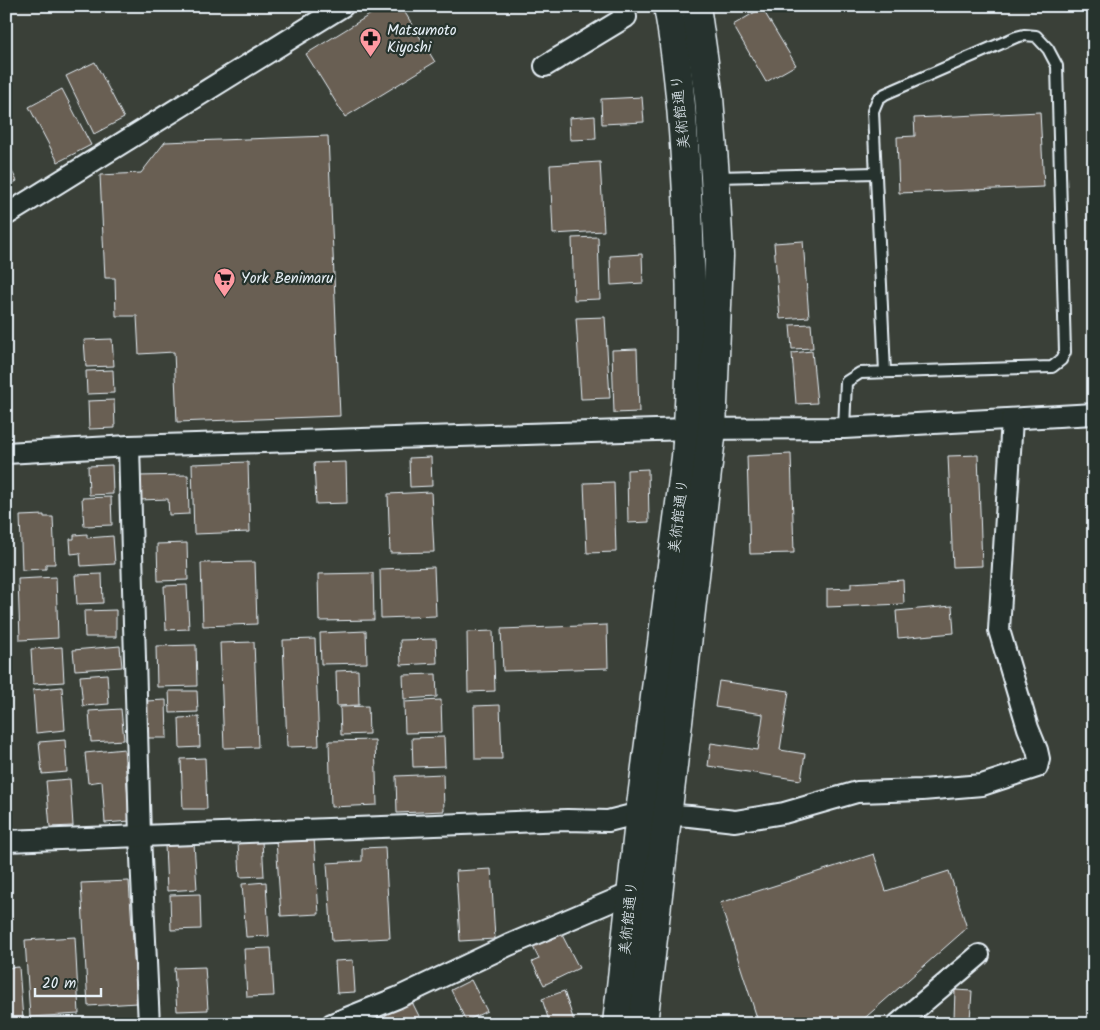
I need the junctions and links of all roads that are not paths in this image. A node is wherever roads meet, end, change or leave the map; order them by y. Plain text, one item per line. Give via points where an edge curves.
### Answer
1 (343, 6) edge
2 (621, 6) edge
3 (668, 6) edge
4 (696, 6) edge
5 (545, 66) dead end
6 (876, 173) junction
7 (715, 177) junction
8 (6, 215) edge
9 (885, 372) junction
10 (1094, 414) edge
11 (1012, 418) junction
12 (844, 428) junction
13 (700, 429) junction
14 (128, 446) junction
15 (6, 453) edge
16 (640, 813) junction
17 (668, 814) junction
18 (140, 836) junction
19 (6, 841) edge
20 (631, 893) junction
21 (979, 955) dead end
22 (370, 1017) edge
23 (900, 1023) edge
24 (149, 1024) edge
25 (332, 1024) edge
26 (617, 1024) edge
27 (643, 1024) edge

1 - 8 street
2 - 5 street via 626,17
3 - 13 street, 美術館通り via 683,130
4 - 7 street, 美術館通り via 709,98
6 - 7 lane
6 - 9 lane
6 - 9 lane via 873,112 878,99 1016,37 1036,36 1048,49 1057,66 1065,352 1061,360 1052,367
7 - 13 street, 美術館通り via 719,256
9 - 12 lane via 860,372 846,382
10 - 11 street
11 - 12 street
11 - 17 street via 999,630 1037,750 1037,767 982,785 857,792 784,813 735,822
12 - 13 street
13 - 14 street
13 - 16 street, 美術館通り via 686,457
13 - 17 street, 美術館通り
14 - 15 street
14 - 18 street
16 - 17 street
16 - 18 street via 608,820
16 - 20 street, 美術館通り
17 - 27 street, 美術館通り
18 - 19 street
18 - 24 street
20 - 22 street via 509,945 397,998
20 - 26 street, 美術館通り
21 - 23 street
22 - 25 street

